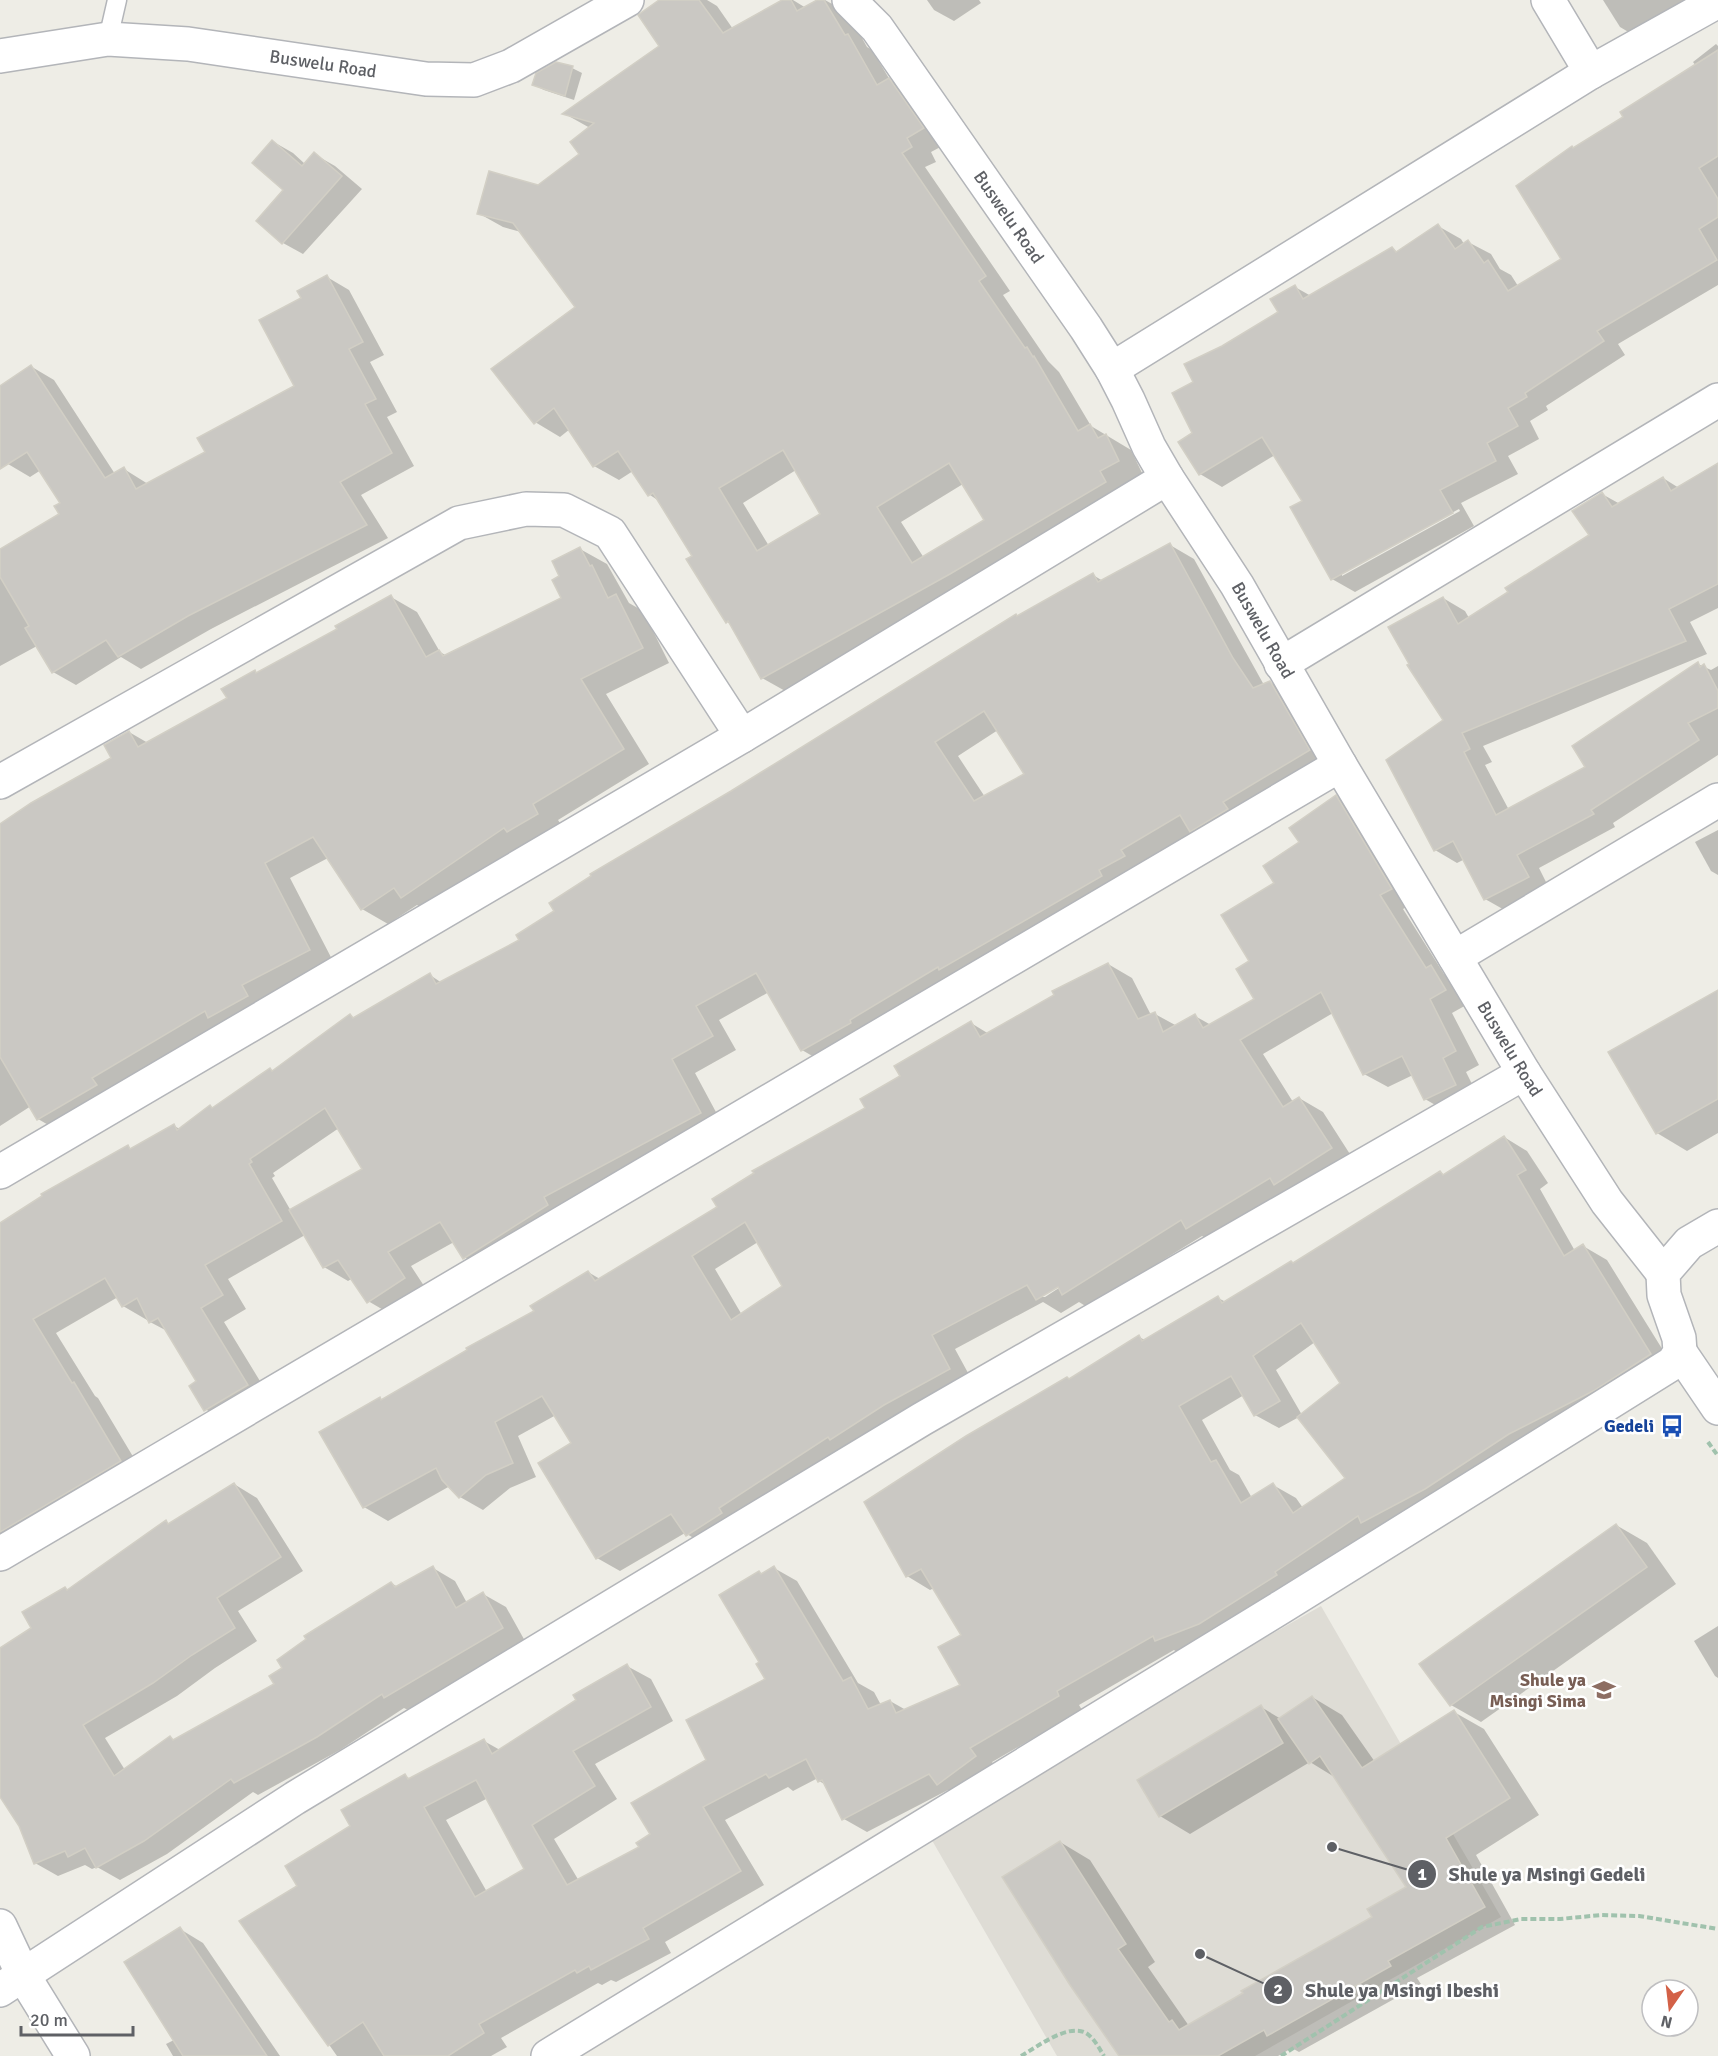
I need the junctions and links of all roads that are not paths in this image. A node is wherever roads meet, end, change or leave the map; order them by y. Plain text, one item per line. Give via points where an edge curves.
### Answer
1 (117, 0) edge
2 (627, 0) edge
3 (849, 0) edge
4 (1548, 0) edge
5 (1718, 1) edge
6 (108, 39) junction
7 (0, 56) edge
8 (1592, 72) junction
9 (1112, 369) junction
10 (1718, 400) edge
11 (1167, 478) junction
12 (1281, 664) junction
13 (742, 736) junction
14 (1340, 765) junction
15 (0, 782) edge
16 (1718, 800) edge
17 (1455, 957) junction
18 (1524, 1073) junction
19 (0, 1173) edge
20 (1718, 1226) edge
21 (1663, 1273) junction
22 (1680, 1352) junction
23 (1718, 1408) edge
24 (0, 1554) edge
25 (0, 1926) edge
26 (11, 1982) edge
27 (74, 2056) edge
28 (548, 2056) edge

1 - 6 lane
2 - 6 street, Buswelu Road via 511,66 474,80 426,79 188,44
3 - 9 street, Buswelu Road via 877,28
4 - 8 street
5 - 8 street
6 - 7 street, Buswelu Road
8 - 9 street
9 - 11 street, Buswelu Road
10 - 12 street
11 - 12 street, Buswelu Road via 1237,585
11 - 13 street
12 - 14 street, Buswelu Road
13 - 15 street via 610,533 564,510 526,509 459,523
13 - 19 street
14 - 17 street, Buswelu Road
14 - 24 street
16 - 17 street
17 - 18 street, Buswelu Road
18 - 21 street, Buswelu Road via 1607,1202
18 - 26 street via 902,1432 295,1798
20 - 21 street via 1689,1243
21 - 22 street via 1664,1295
22 - 23 street
22 - 28 street via 1673,1363 1617,1399
25 - 26 street
26 - 27 street

